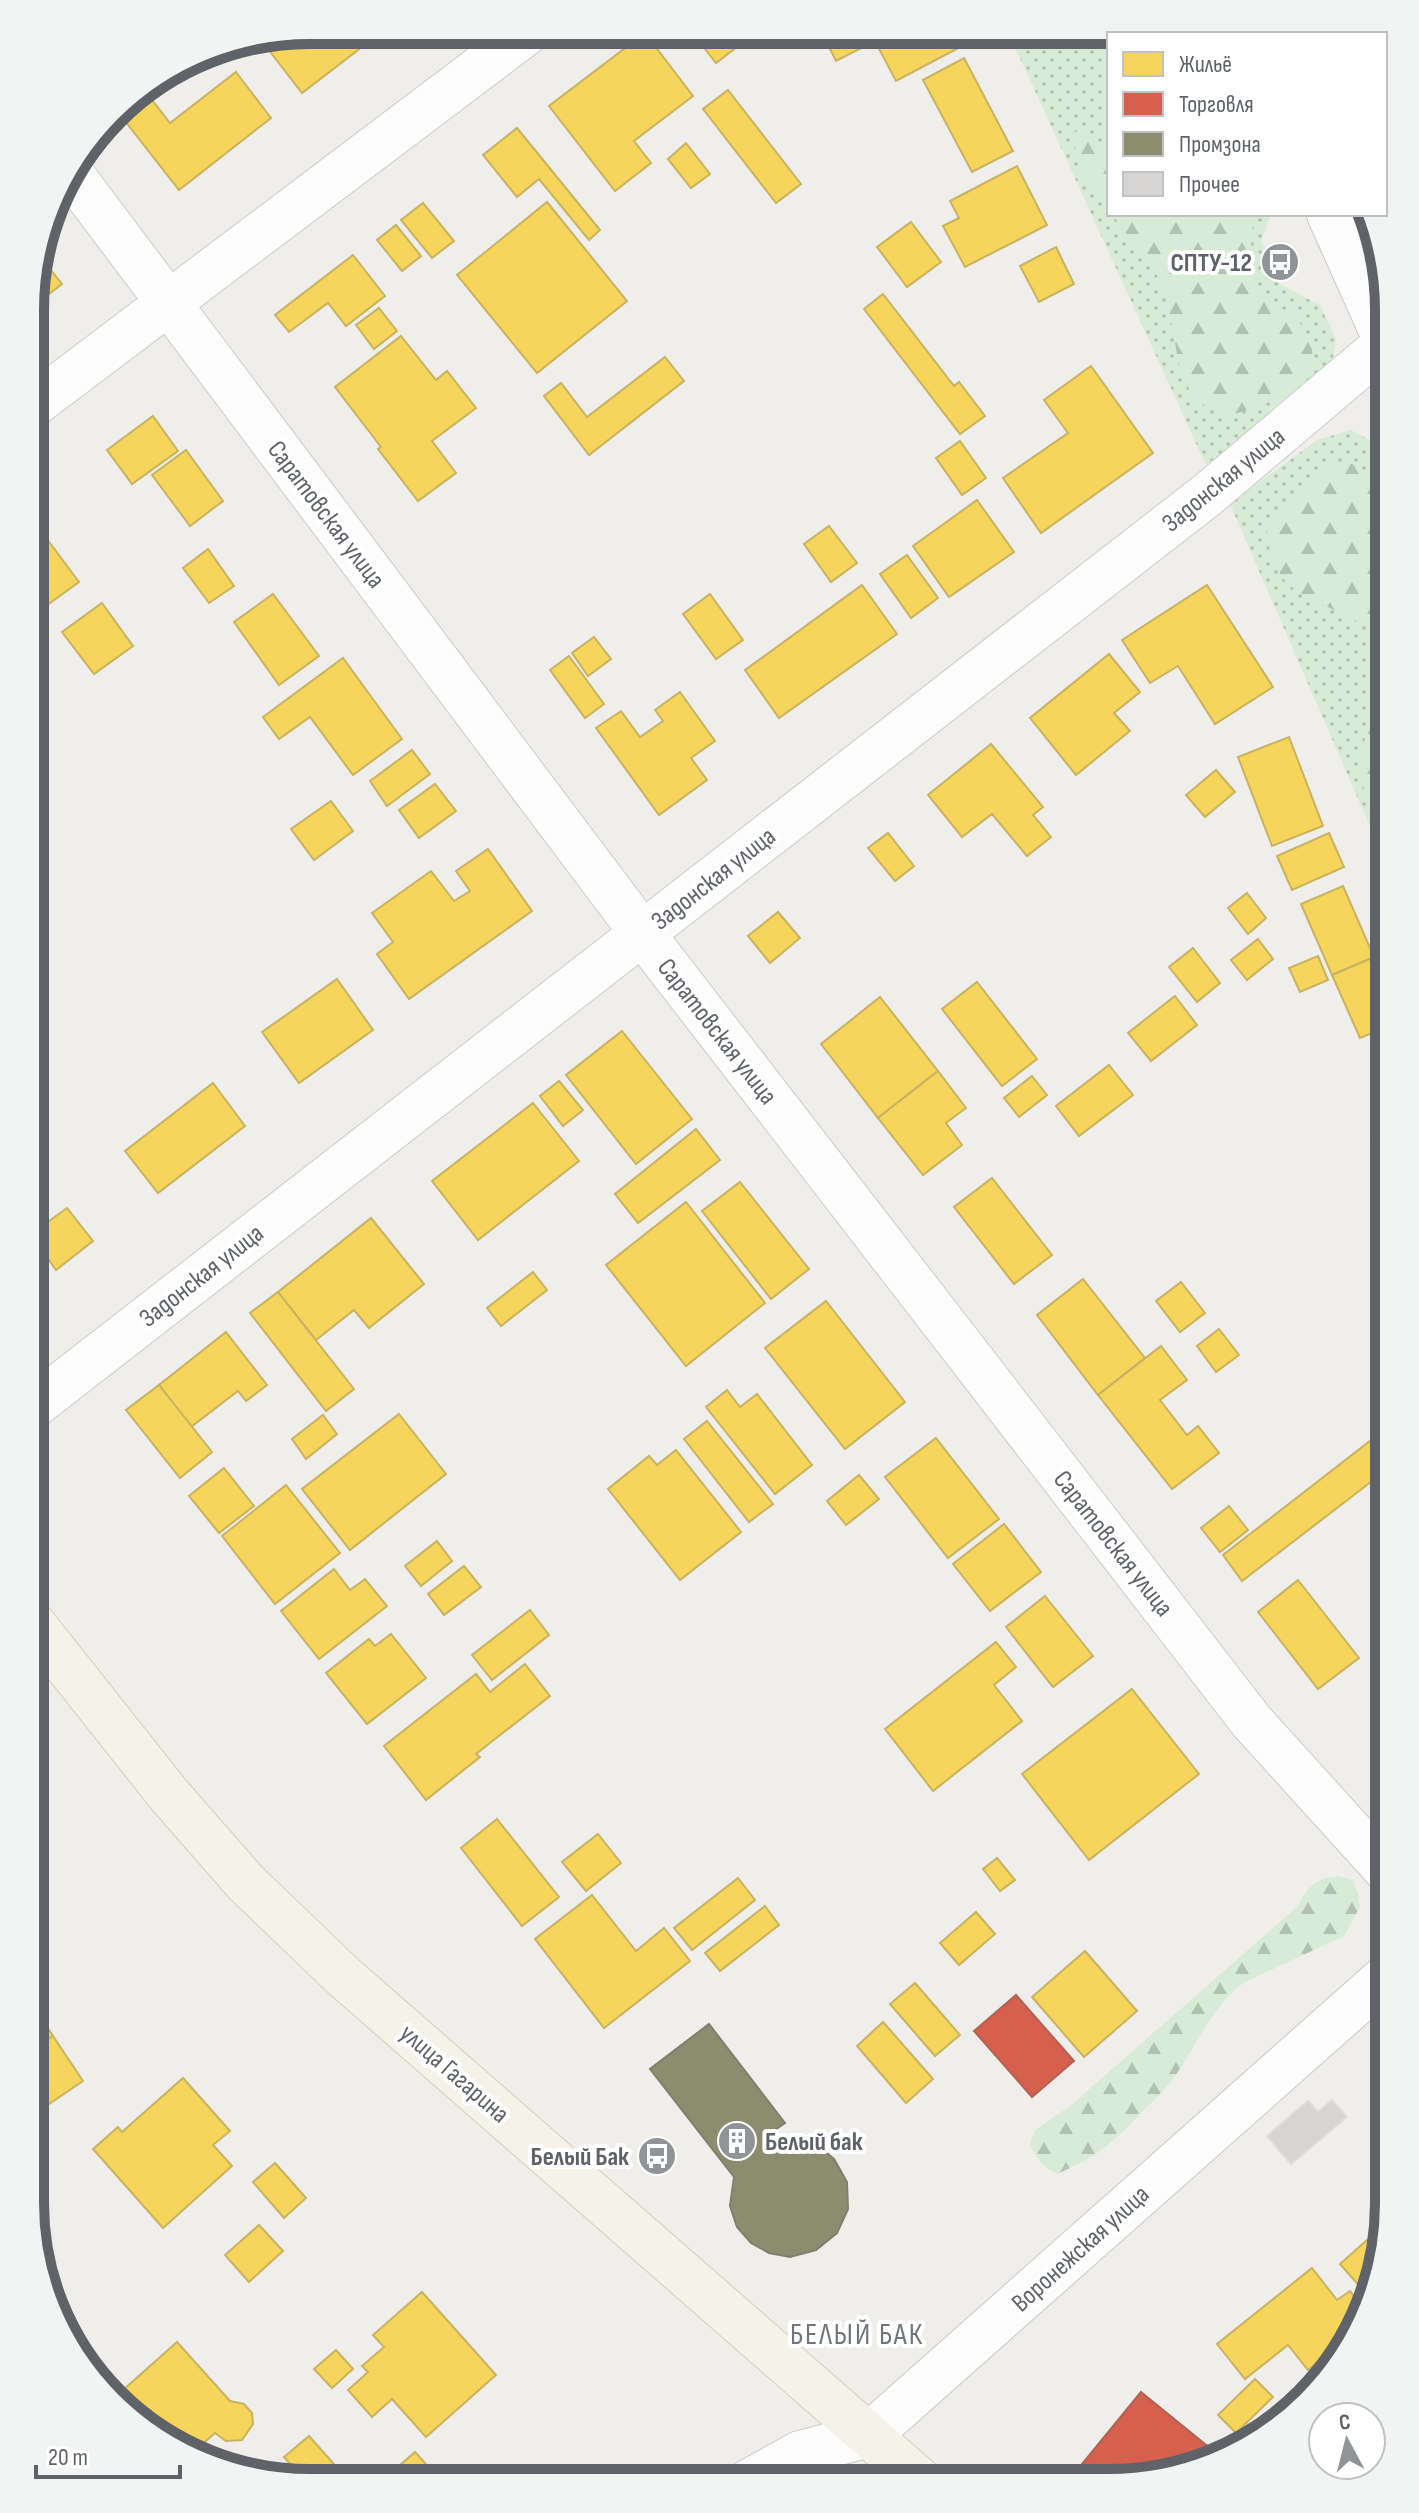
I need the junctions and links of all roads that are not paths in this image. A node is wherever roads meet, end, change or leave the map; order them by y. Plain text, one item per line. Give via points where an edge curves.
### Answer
1 (512, 44) edge
2 (77, 182) edge
3 (1330, 216) edge
4 (169, 304) junction
5 (1375, 315) edge
6 (1375, 355) edge
7 (44, 397) edge
8 (642, 933) junction
9 (44, 1398) edge
10 (44, 1637) edge
11 (1374, 1857) edge
12 (1374, 1987) edge
13 (869, 2435) junction
14 (771, 2469) edge
15 (907, 2469) edge

1 - 4 street
2 - 4 street, Саратовская улица
3 - 5 street
4 - 7 street
4 - 8 street, Саратовская улица
6 - 8 street, Задонская улица via 1207,495
8 - 9 street, Задонская улица
8 - 11 street, Саратовская улица via 1252,1722
10 - 13 main road, улица Гагарина via 246,1883 343,1976
12 - 13 street, Воронежская улица
13 - 14 street, Воронежская улица via 800,2453
13 - 15 main road, улица Гагарина

